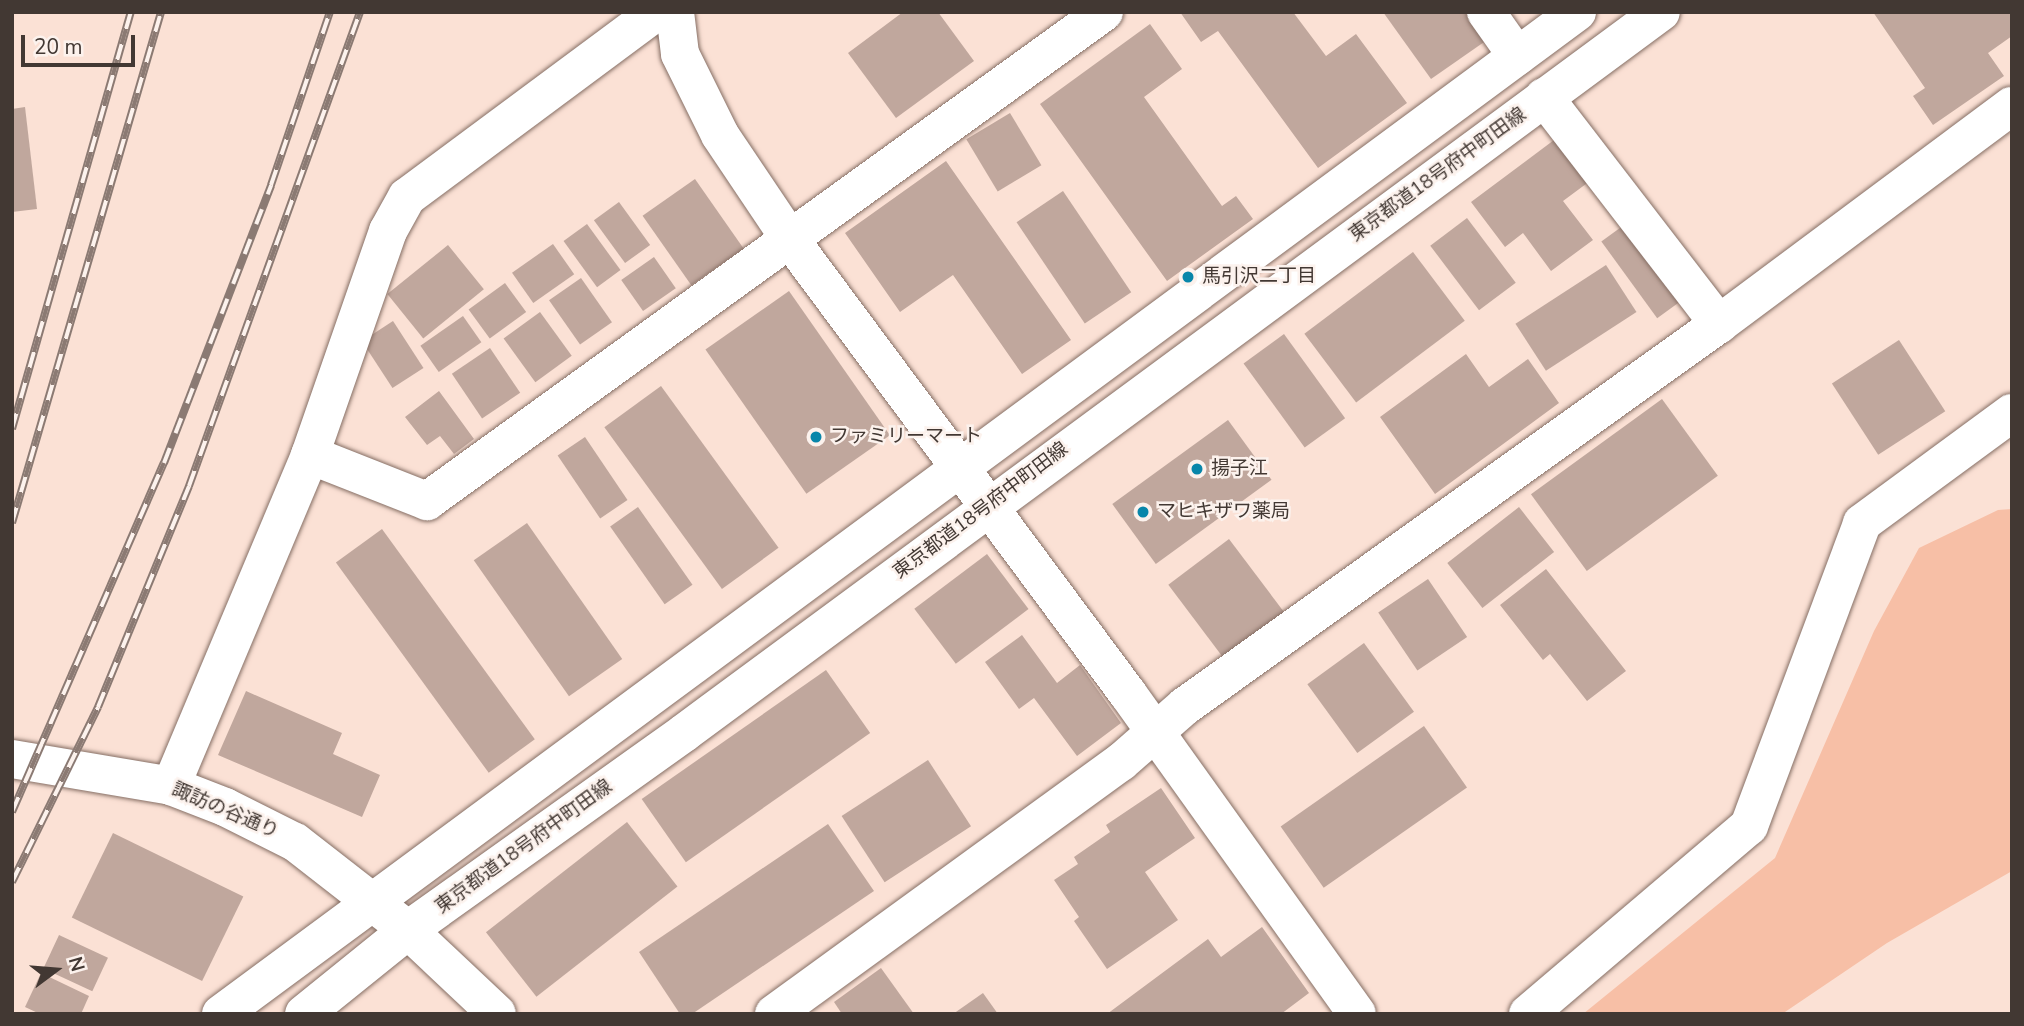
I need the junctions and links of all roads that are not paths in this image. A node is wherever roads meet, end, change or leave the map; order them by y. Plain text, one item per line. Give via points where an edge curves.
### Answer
1 (656, 12) edge
2 (675, 12) edge
3 (1104, 12) edge
4 (1486, 12) edge
5 (1577, 12) edge
6 (1661, 12) edge
7 (1517, 56) junction
8 (1544, 97) junction
9 (2012, 106) edge
10 (792, 242) junction
11 (1719, 324) junction
12 (2012, 413) edge
13 (310, 455) junction
14 (959, 467) junction
15 (986, 506) junction
16 (1155, 732) junction
17 (12, 759) edge
18 (170, 786) junction
19 (372, 900) junction
20 (408, 930) junction
21 (221, 1014) edge
22 (303, 1014) edge
23 (497, 1014) edge
24 (774, 1014) edge
25 (1357, 1014) edge
26 (1528, 1014) edge

1 - 13 street via 407,197 388,231
2 - 10 street via 680,54 720,135
3 - 10 street
4 - 7 street
5 - 7 street
6 - 8 street, 東京都道18号府中町田線
7 - 14 street
8 - 11 street
8 - 15 street, 東京都道18号府中町田線
9 - 11 street
10 - 13 street via 427,501
10 - 14 street
11 - 16 street
12 - 26 street via 1862,523 1749,826
13 - 18 street
14 - 15 street
14 - 19 street
15 - 16 street
15 - 20 street, 東京都道18号府中町田線 via 684,733
16 - 24 street via 1121,762
16 - 25 street
17 - 18 street, 諏訪の谷通り
18 - 19 street, 諏訪の谷通り via 295,842
19 - 20 street, 諏訪の谷通り
19 - 21 street
20 - 22 street, 東京都道18号府中町田線
20 - 23 street, 諏訪の谷通り

